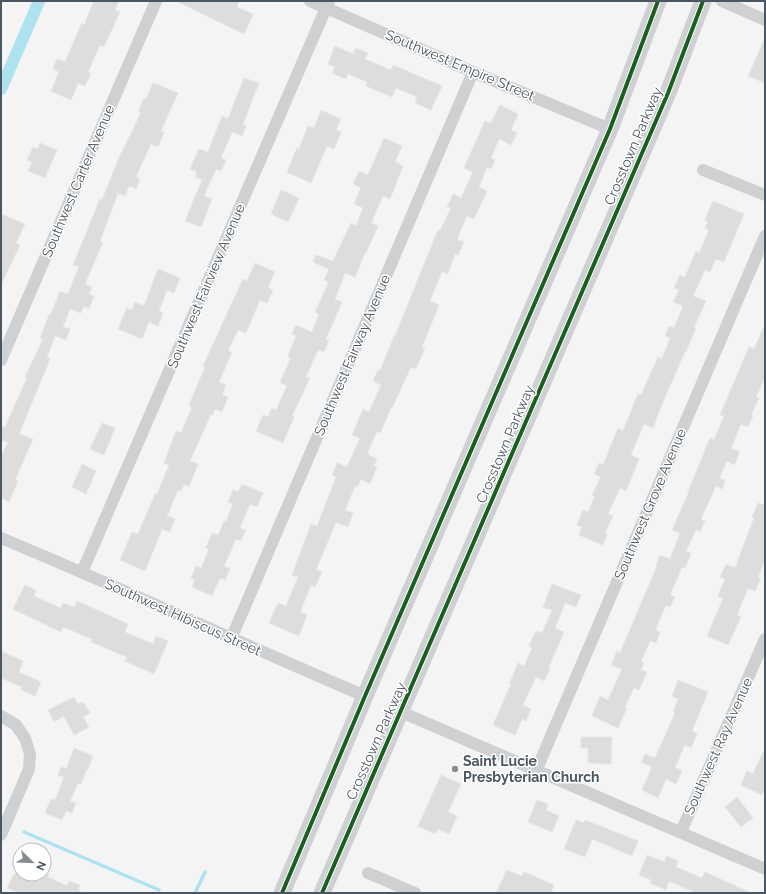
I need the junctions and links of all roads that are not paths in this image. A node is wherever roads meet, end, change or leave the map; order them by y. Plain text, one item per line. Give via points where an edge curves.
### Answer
1 (156, 1) edge
2 (310, 1) edge
3 (658, 1) edge
4 (703, 1) edge
5 (722, 1) edge
6 (328, 4) edge
7 (765, 20) edge
8 (473, 72) junction
9 (610, 129) junction
10 (703, 170) dead end
11 (765, 195) edge
12 (765, 236) edge
13 (1, 360) edge
14 (1, 538) edge
15 (82, 572) junction
16 (231, 639) junction
17 (765, 639) edge
18 (365, 696) junction
19 (401, 712) junction
20 (1, 716) edge
21 (536, 771) junction
22 (681, 832) junction
23 (1, 835) edge
24 (765, 868) edge
25 (368, 873) dead end
26 (282, 893) edge
27 (322, 893) edge
28 (415, 893) edge

1 - 13 street, Southwest Carter Avenue
2 - 6 street, Southwest Empire Street
3 - 9 main road, Crosstown Parkway
4 - 19 main road, Crosstown Parkway via 668,93
5 - 7 street
6 - 8 street, Southwest Empire Street
6 - 15 street, Southwest Fairview Avenue
8 - 9 street, Southwest Empire Street
8 - 16 street, Southwest Fairway Avenue
9 - 18 main road, Crosstown Parkway
10 - 11 street
12 - 21 street, Southwest Grove Avenue
14 - 15 street, Southwest Hibiscus Street
15 - 16 street, Southwest Hibiscus Street
16 - 18 street, Southwest Hibiscus Street
17 - 22 street, Southwest Ray Avenue
18 - 26 main road, Crosstown Parkway
19 - 21 street
19 - 27 main road, Crosstown Parkway
20 - 23 street via 16,725 25,738 30,754 29,769
21 - 22 street
22 - 24 street
25 - 28 street

